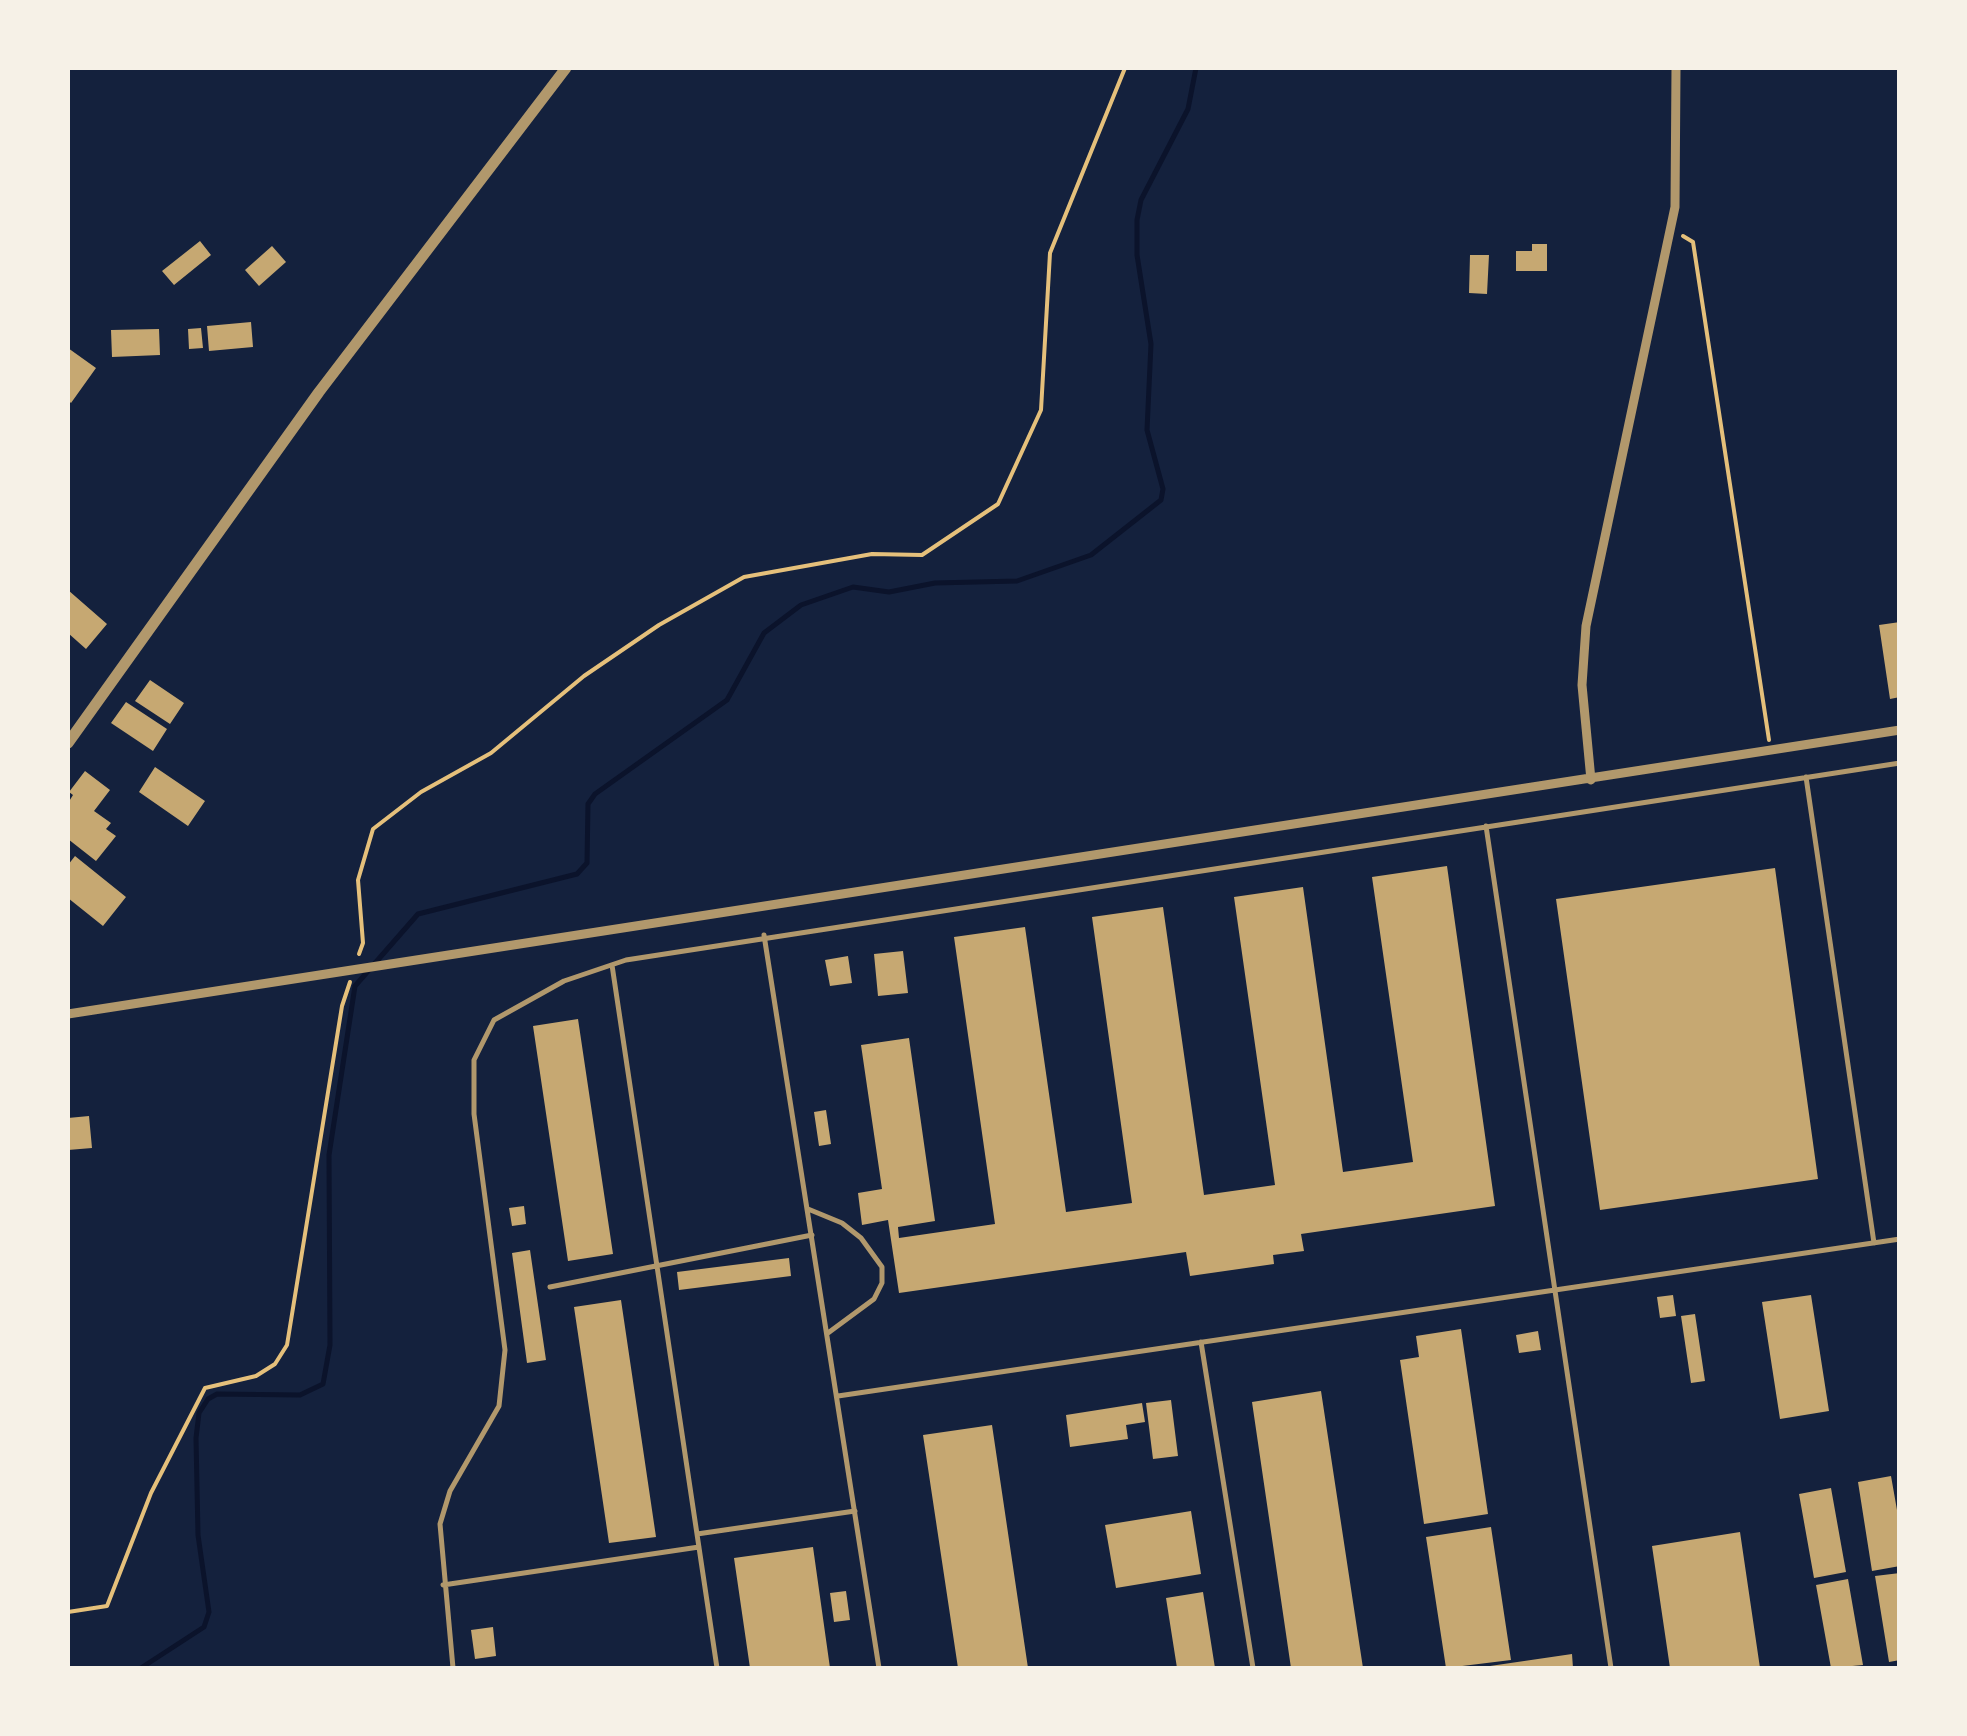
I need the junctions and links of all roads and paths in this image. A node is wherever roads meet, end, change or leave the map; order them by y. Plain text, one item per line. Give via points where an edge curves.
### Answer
1 (566, 68) edge
2 (1125, 68) edge
3 (1676, 68) edge
4 (1670, 228) junction
5 (1900, 730) edge
6 (68, 743) edge
7 (1770, 748) junction
8 (1900, 763) edge
9 (1806, 777) junction
10 (1591, 780) junction
11 (1486, 826) junction
12 (764, 936) junction
13 (358, 959) dead end
14 (612, 965) junction
15 (348, 974) junction
16 (68, 1014) edge
17 (808, 1209) junction
18 (812, 1235) junction
19 (1900, 1239) edge
20 (1874, 1243) junction
21 (656, 1263) junction
22 (550, 1286) dead end
23 (1553, 1290) junction
24 (828, 1332) junction
25 (1201, 1342) junction
26 (838, 1396) junction
27 (855, 1511) junction
28 (697, 1534) junction
29 (699, 1547) junction
30 (443, 1585) junction
31 (68, 1612) edge
32 (452, 1668) edge
33 (717, 1668) edge
34 (878, 1668) edge
35 (1253, 1668) edge
36 (1611, 1668) edge

1 - 6 street via 319,392
2 - 13 path via 1050,252 1041,410 998,504 922,556 872,554 744,577 584,676 491,752 373,828 358,880
3 - 4 street
4 - 7 path via 1692,242
4 - 10 street via 1586,626 1582,685
5 - 7 street
7 - 10 street
8 - 9 lane
9 - 11 lane
9 - 20 lane
10 - 15 street
11 - 12 lane
11 - 23 lane
12 - 14 lane
12 - 17 lane
14 - 21 lane
14 - 30 lane via 564,981 494,1020 474,1060 474,1114 505,1350 499,1406 450,1491 440,1524
15 - 16 street
15 - 31 path via 287,1345 256,1376 205,1388 151,1493 107,1606
17 - 18 lane
17 - 24 lane via 842,1223 882,1267 874,1299
18 - 21 lane
18 - 24 lane
19 - 20 lane
20 - 23 lane
21 - 22 lane
21 - 28 lane
23 - 25 lane
23 - 36 lane
24 - 26 lane
25 - 26 lane
25 - 35 lane
26 - 27 lane
27 - 28 lane
27 - 34 lane
28 - 29 lane
29 - 30 lane
29 - 33 lane
30 - 32 lane

